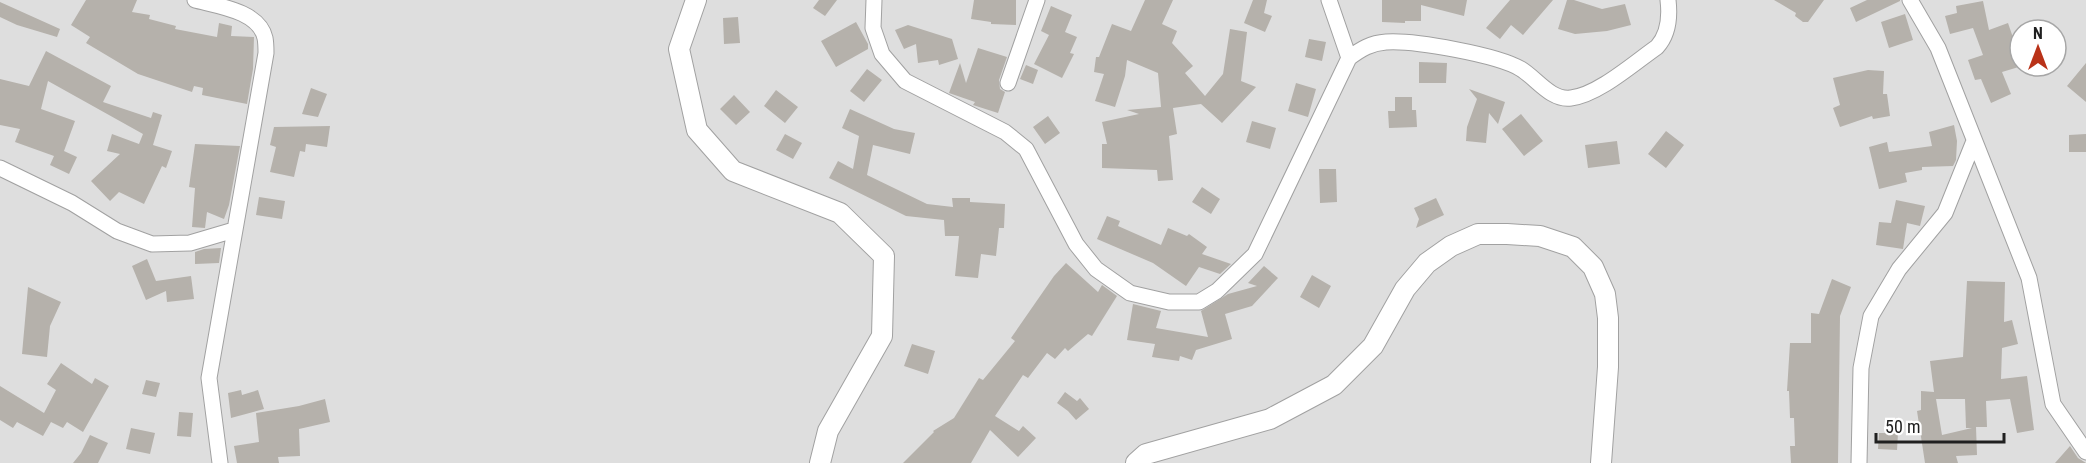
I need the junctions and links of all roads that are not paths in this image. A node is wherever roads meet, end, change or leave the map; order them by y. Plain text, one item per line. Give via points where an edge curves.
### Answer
1 (195, 0) edge
2 (696, 0) edge
3 (874, 0) edge
4 (1037, 0) edge
5 (1329, 0) edge
6 (1668, 0) edge
7 (1910, 0) edge
8 (1349, 58) junction
9 (1008, 83) dead end
10 (1974, 141) junction
11 (0, 168) edge
12 (234, 230) junction
13 (2086, 452) edge
14 (220, 463) edge
15 (820, 463) edge
16 (1136, 463) edge
17 (1601, 463) edge
18 (1859, 463) edge

1 - 12 street via 249,17 265,38 266,53
2 - 15 street via 679,49 697,129 733,171 840,213 884,256 882,336 828,431
3 - 8 street via 873,28 882,54 905,81 1005,132 1026,148 1076,243 1096,269 1130,293 1169,302 1199,302 1217,291 1255,254
4 - 9 street
5 - 8 street
6 - 8 street via 1668,26 1657,47 1589,94 1568,99 1554,94 1521,69 1498,60 1427,45 1386,42 1364,46
7 - 10 street via 1938,48
10 - 13 street via 2029,278 2053,404
10 - 18 street via 1945,213 1899,269 1871,315 1861,368
11 - 12 street via 72,203 117,231 152,244 189,243
12 - 14 street via 209,378
16 - 17 street via 1146,454 1270,419 1334,385 1373,346 1405,289 1427,263 1478,234 1507,234 1540,236 1573,247 1593,267 1605,294 1608,357

